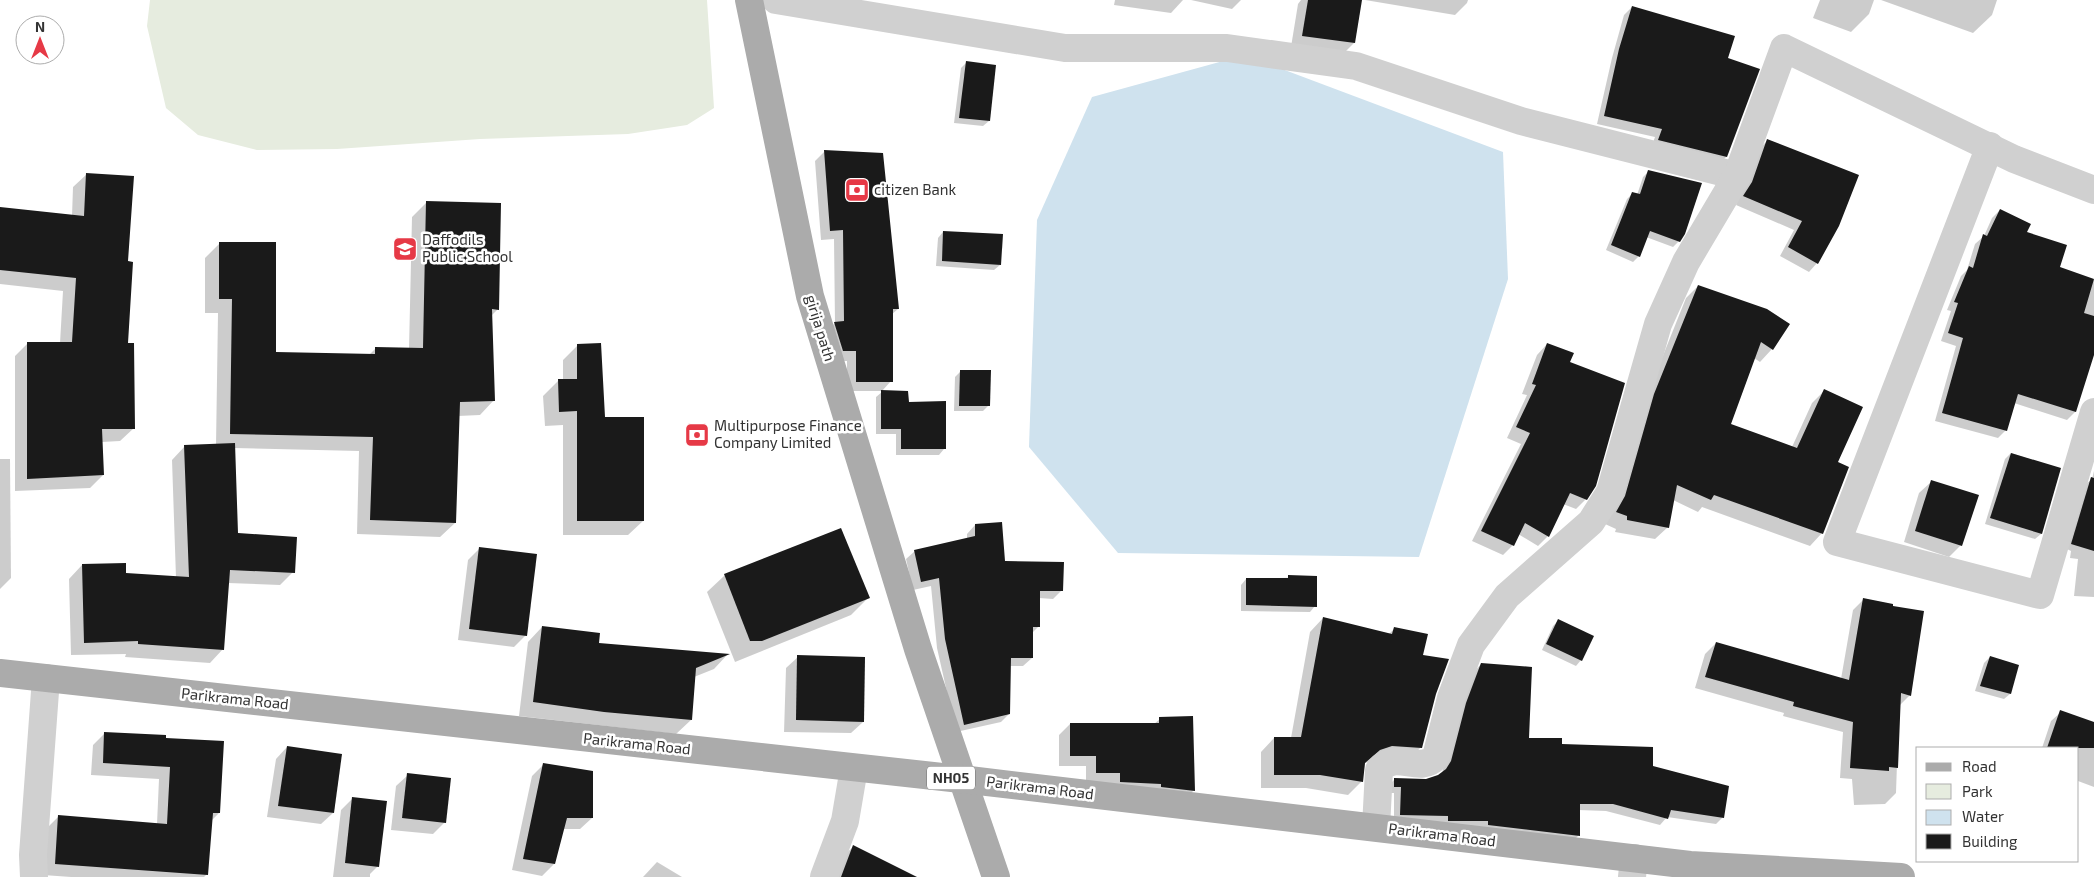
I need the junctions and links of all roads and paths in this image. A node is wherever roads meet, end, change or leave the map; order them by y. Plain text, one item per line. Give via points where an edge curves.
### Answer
1 (749, 0) edge
2 (776, 0) edge
3 (1990, 146) junction
4 (1737, 176) junction
5 (2094, 190) edge
6 (2094, 412) edge
7 (0, 673) edge
8 (46, 678) junction
9 (854, 768) junction
10 (962, 779) junction
11 (1376, 827) junction
12 (1633, 868) edge
13 (34, 877) edge
14 (824, 877) edge
15 (996, 877) edge
16 (1902, 877) edge

1 - 10 main road, girija path via 810,296 918,649
2 - 4 street via 1065,48 1227,48 1356,66 1521,121
3 - 4 street via 1784,48
3 - 5 street via 2014,159
3 - 6 street via 1837,542 2040,595
4 - 11 street via 1686,262 1658,324 1610,492 1591,522 1507,596 1471,645 1451,698 1436,757 1424,764 1394,760 1386,762 1380,770
7 - 8 main road, Parikrama Road / NH05
8 - 9 main road, Parikrama Road / NH05
8 - 13 street
9 - 10 main road, Parikrama Road / NH05
9 - 14 street via 845,821
10 - 11 main road, Parikrama Road / NH05
10 - 15 main road, girija path
11 - 12 main road, Parikrama Road / NH05
12 - 16 main road, Parikrama Road / NH05 via 1690,865

